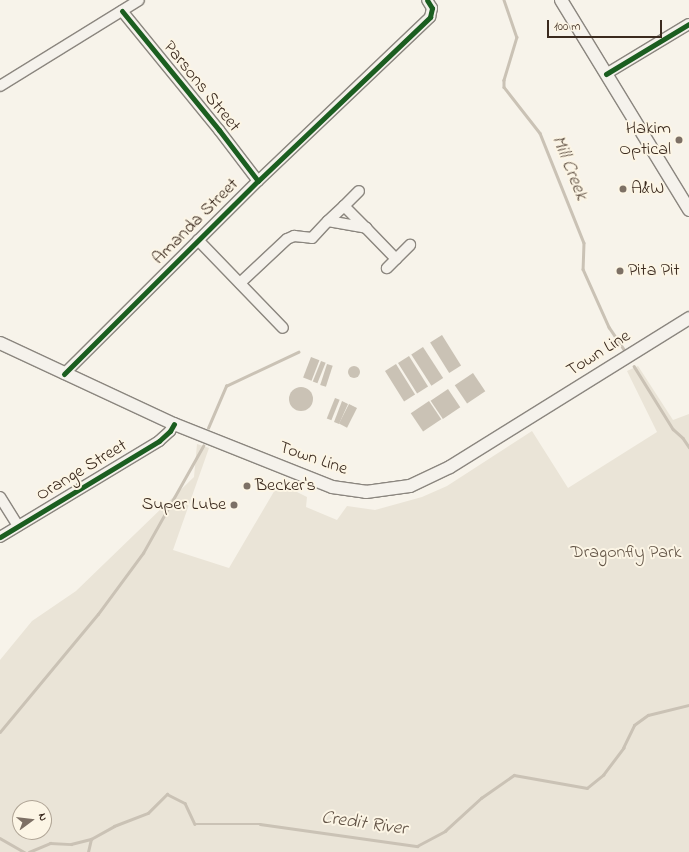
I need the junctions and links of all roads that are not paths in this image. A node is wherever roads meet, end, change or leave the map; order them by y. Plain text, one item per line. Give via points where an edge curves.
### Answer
1 (139, 0) edge
2 (561, 0) edge
3 (430, 4) edge
4 (122, 11) junction
5 (689, 24) edge
6 (606, 74) junction
7 (0, 86) edge
8 (258, 181) junction
9 (359, 190) dead end
10 (344, 206) junction
11 (689, 210) edge
12 (328, 221) junction
13 (366, 228) junction
14 (198, 240) junction
15 (410, 245) dead end
16 (396, 259) junction
17 (387, 268) dead end
18 (240, 283) junction
19 (689, 318) edge
20 (283, 328) dead end
21 (0, 343) edge
22 (64, 374) junction
23 (174, 424) junction
24 (0, 497) edge
25 (18, 526) junction
26 (0, 537) edge

1 - 4 street
2 - 6 main road
3 - 8 street, Amanda Street via 430,17
4 - 7 street
4 - 8 street, Parsons Street
5 - 6 street
6 - 11 main road
8 - 14 street, Amanda Street
9 - 10 street
10 - 12 street
10 - 13 street
12 - 13 street
12 - 18 street via 312,238 294,236 287,239
13 - 16 street
14 - 18 street
14 - 22 street, Amanda Street
15 - 16 street
16 - 17 street
18 - 20 street
19 - 23 main road, Town Line via 450,467 410,486 366,492 332,488
21 - 22 main road, Town Line
22 - 23 main road, Town Line
23 - 25 street, Orange Street via 159,441
24 - 25 street
25 - 26 street, Orange Street

